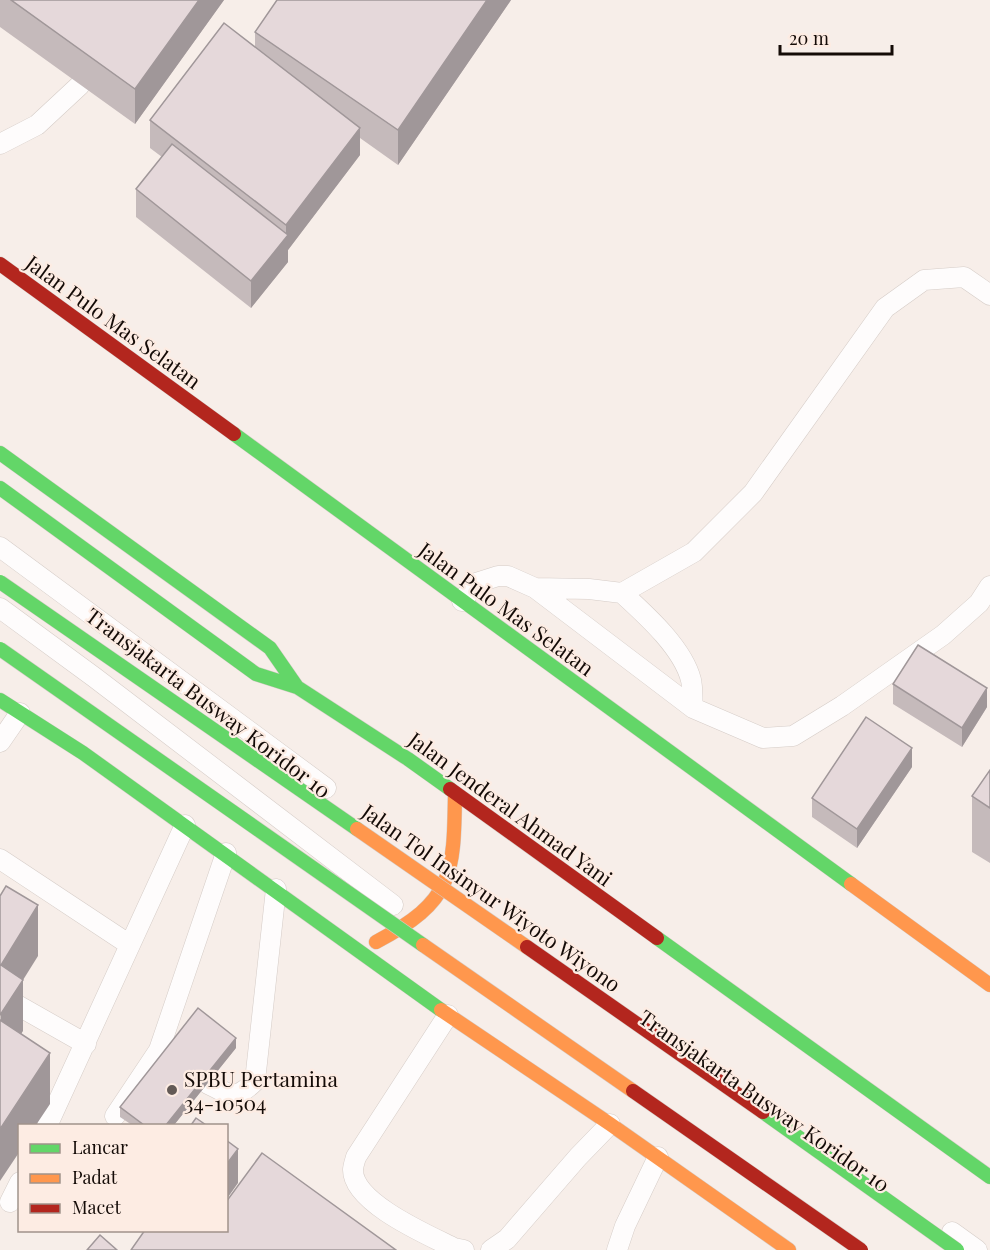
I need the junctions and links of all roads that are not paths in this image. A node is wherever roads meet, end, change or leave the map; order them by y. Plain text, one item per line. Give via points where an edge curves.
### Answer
1 (80, 85) dead end
2 (0, 144) edge
3 (0, 264) edge
4 (990, 295) edge
5 (0, 453) edge
6 (0, 488) edge
7 (0, 547) edge
8 (0, 582) edge
9 (990, 586) edge
10 (534, 588) junction
11 (622, 593) junction
12 (462, 601) junction
13 (0, 608) edge
14 (0, 649) edge
15 (297, 687) junction
16 (0, 700) edge
17 (693, 708) junction
18 (20, 713) junction
19 (0, 742) edge
20 (454, 793) junction
21 (185, 825) junction
22 (226, 853) junction
23 (0, 859) edge
24 (447, 878) junction
25 (276, 889) junction
26 (415, 921) junction
27 (130, 945) junction
28 (360, 950) junction
29 (990, 985) edge
30 (10, 1001) edge
31 (448, 1015) junction
32 (86, 1044) junction
33 (207, 1084) edge
34 (115, 1116) dead end
35 (47, 1124) edge
36 (610, 1124) junction
37 (658, 1157) junction
38 (990, 1177) edge
39 (18, 1186) edge
40 (10, 1202) dead end
41 (464, 1250) edge
42 (491, 1250) edge
43 (617, 1250) edge
44 (789, 1250) edge
45 (861, 1250) edge
46 (876, 1250) edge
47 (957, 1250) edge
48 (977, 1250) edge

1 - 2 lane via 38,125
3 - 12 main road, Jalan Pulo Mas Selatan
4 - 11 lane via 964,277 924,280 885,308 753,493 694,552
5 - 15 main road via 270,648
6 - 15 main road, Jalan Jenderal Ahmad Yani via 256,674
7 - 24 lane, Transjakarta Busway Koridor 10
8 - 47 main road, Jalan Tol Insinyur Wiyoto Wiyono, bridge via 684,1055
9 - 17 lane via 979,603 943,635 793,736 763,738
10 - 11 lane
10 - 12 lane via 508,576 498,576 476,584
10 - 17 lane
11 - 17 lane via 652,621 680,658 690,680
12 - 29 main road, Jalan Pulo Mas Selatan
13 - 26 lane
14 - 45 main road, bridge
15 - 20 main road, Jalan Jenderal Ahmad Yani
16 - 18 main road
18 - 19 lane
18 - 21 main road
20 - 24 main road via 454,850
20 - 38 main road, Jalan Jenderal Ahmad Yani
21 - 22 main road
21 - 27 lane
22 - 25 main road
22 - 34 lane via 163,1053
23 - 27 lane
24 - 26 main road via 437,899
24 - 48 lane, Transjakarta Busway Koridor 10
25 - 28 main road
25 - 33 lane via 255,1081 244,1092 230,1095
26 - 28 main road
26 - 46 lane
27 - 32 lane
28 - 31 main road
30 - 32 lane
31 - 36 main road
31 - 41 lane via 356,1156 353,1171 358,1186 388,1214
32 - 35 lane
36 - 37 main road
36 - 42 lane via 507,1239
37 - 43 lane
37 - 44 main road
39 - 40 lane

